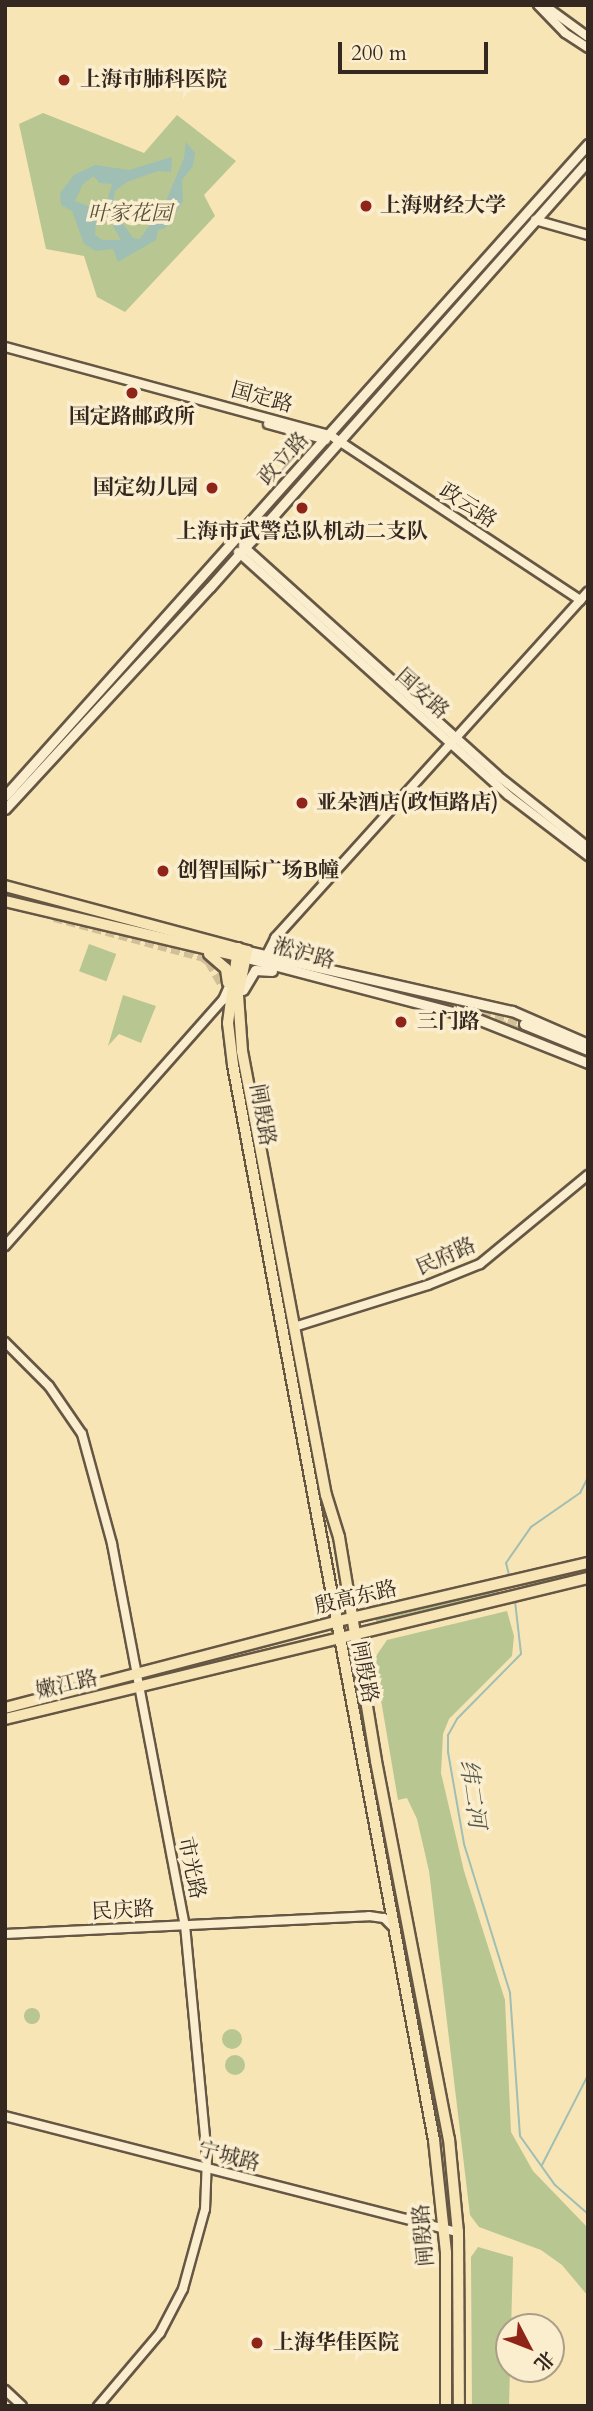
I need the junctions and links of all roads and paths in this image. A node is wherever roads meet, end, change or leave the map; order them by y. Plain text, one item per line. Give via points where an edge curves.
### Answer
1 (538, 5) edge
2 (544, 5) edge
3 (588, 37) edge
4 (588, 48) edge
5 (588, 144) edge
6 (588, 161) edge
7 (535, 220) junction
8 (588, 235) edge
9 (5, 349) edge
10 (331, 439) junction
11 (241, 549) junction
12 (588, 591) edge
13 (580, 600) junction
14 (454, 740) junction
15 (5, 796) edge
16 (5, 809) edge
17 (588, 847) edge
18 (588, 856) edge
19 (5, 886) edge
20 (5, 901) edge
21 (195, 948) junction
22 (242, 953) junction
23 (264, 959) junction
24 (298, 973) junction
25 (233, 976) junction
26 (228, 991) junction
27 (234, 1007) junction
28 (206, 1018) junction
29 (228, 1023) junction
30 (588, 1044) edge
31 (588, 1050) edge
32 (588, 1061) edge
33 (588, 1175) edge
34 (267, 1186) junction
35 (263, 1229) junction
36 (5, 1246) edge
37 (284, 1275) junction
38 (276, 1287) junction
39 (294, 1327) junction
40 (5, 1342) edge
41 (303, 1370) junction
42 (292, 1378) junction
43 (588, 1563) edge
44 (345, 1576) junction
45 (588, 1578) edge
46 (327, 1580) junction
47 (354, 1617) junction
48 (334, 1622) junction
49 (357, 1634) junction
50 (338, 1638) junction
51 (134, 1677) junction
52 (365, 1677) junction
53 (348, 1686) junction
54 (137, 1688) junction
55 (5, 1708) edge
56 (5, 1719) edge
57 (387, 1887) junction
58 (369, 1916) junction
59 (184, 1925) junction
60 (5, 1934) edge
61 (396, 1934) junction
62 (5, 2116) edge
63 (207, 2169) junction
64 (453, 2183) junction
65 (439, 2184) junction
66 (445, 2230) junction
67 (458, 2232) junction
68 (458, 2269) junction
69 (447, 2274) junction
70 (5, 2389) edge
71 (22, 2406) edge
72 (98, 2406) edge
73 (446, 2406) edge
74 (459, 2406) edge

1 - 4 street
2 - 3 street
5 - 10 main road, 政立路
6 - 7 main road, 政立路
7 - 8 street
7 - 10 main road, 政立路
9 - 10 street, 国定路
10 - 11 main road, 政立路
10 - 13 street, 政云路
10 - 15 main road, 政立路
11 - 14 street, 国安路
11 - 16 main road, 政立路
12 - 13 street
13 - 14 street
14 - 17 street, 国安路
14 - 18 street, 国安路 via 525,810
14 - 23 street via 275,938
19 - 22 main road, 淞沪路
20 - 21 main road, 淞沪路
21 - 22 main road, 淞沪路
21 - 26 main road via 226,969
22 - 23 main road, 淞沪路
22 - 25 main road, 闸殷路
22 - 27 main road, 闸殷路
23 - 24 main road, 淞沪路
23 - 30 main road, 淞沪路 via 512,1011
24 - 27 main road via 255,970
24 - 32 main road, 淞沪路 via 475,1018
25 - 26 street
25 - 27 main road, 闸殷路
26 - 27 main road
26 - 28 street
27 - 29 main road, 闸殷路
27 - 34 main road, 闸殷路
28 - 29 street via 218,1015
28 - 36 street
29 - 35 main road, 闸殷路
31 - 32 main road via 523,1027
33 - 39 street, 民府路 via 480,1264
34 - 35 main road via 242,1081
34 - 37 main road, 闸殷路
35 - 38 main road, 闸殷路
37 - 38 main road via 284,1290
37 - 39 main road, 闸殷路
38 - 42 main road, 闸殷路
39 - 41 main road, 闸殷路
40 - 51 street, 市光路 via 49,1386 82,1434 112,1544
41 - 42 main road via 294,1367
41 - 44 main road, 闸殷路
42 - 46 main road, 闸殷路
43 - 47 main road, 殷高东路
44 - 46 main road via 345,1584 338,1590
44 - 47 main road, 闸殷路
45 - 49 main road, 殷高东路
46 - 48 main road, 闸殷路
47 - 48 main road, 殷高东路
47 - 49 main road, 闸殷路
48 - 50 main road, 闸殷路
48 - 51 main road, 殷高东路
49 - 50 main road, 殷高东路
49 - 52 main road, 闸殷路
50 - 53 main road, 闸殷路
50 - 54 main road, 殷高东路
51 - 54 street, 市光路
51 - 55 main road, 嫩江路
52 - 53 main road via 351,1665
52 - 64 main road, 闸殷路 via 376,1761
53 - 57 main road, 闸殷路
54 - 56 main road, 嫩江路
54 - 59 street, 市光路
57 - 58 street via 385,1908
57 - 61 main road, 闸殷路
58 - 59 street, 民庆路
58 - 61 street via 386,1920
59 - 60 street, 民庆路
59 - 63 street, 市光路
61 - 65 main road, 闸殷路
62 - 63 street, 宁城路
63 - 66 street, 宁城路
63 - 72 street, 市光路 via 200,2239 183,2289 160,2333
64 - 65 main road via 449,2198
64 - 67 main road, 闸殷路
65 - 66 main road, 闸殷路
66 - 67 street, 宁城路
66 - 69 main road, 闸殷路
67 - 68 main road, 闸殷路
68 - 69 main road via 451,2266
68 - 74 main road, 闸殷路
69 - 73 main road, 闸殷路
70 - 71 street

